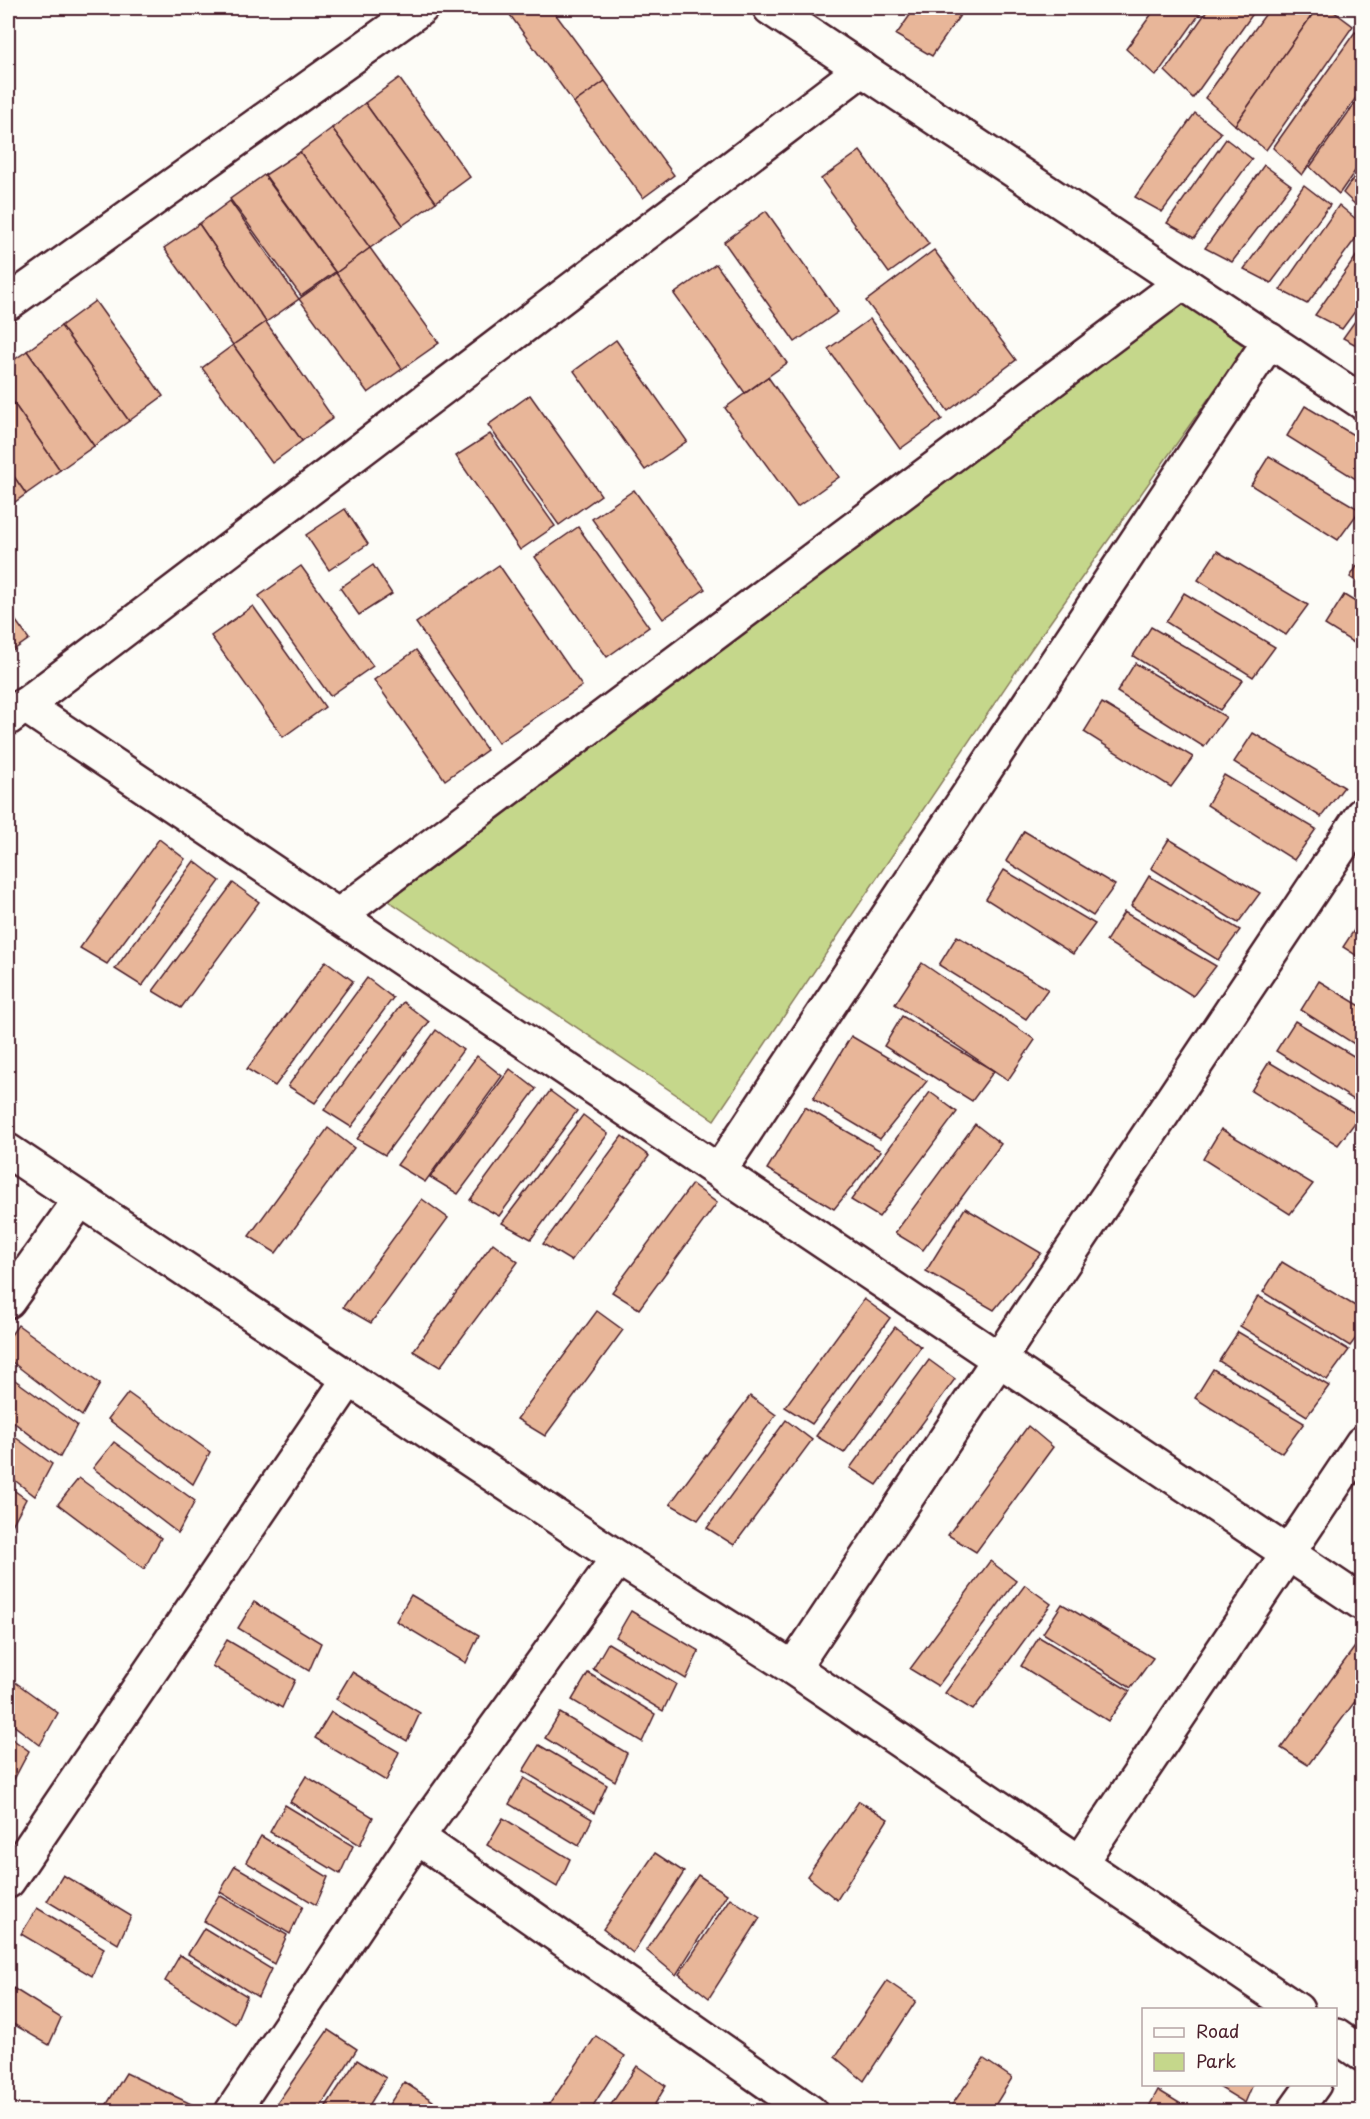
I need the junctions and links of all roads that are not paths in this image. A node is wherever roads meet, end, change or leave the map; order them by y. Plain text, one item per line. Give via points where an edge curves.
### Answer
1 (422, 8) edge
2 (770, 8) edge
3 (862, 69) junction
4 (1183, 282) junction
5 (8, 303) edge
6 (1269, 340) junction
7 (1362, 402) edge
8 (16, 712) edge
9 (1362, 815) edge
10 (338, 916) junction
11 (8, 1151) edge
12 (719, 1171) junction
13 (80, 1200) junction
14 (8, 1301) edge
15 (1000, 1360) junction
16 (350, 1379) junction
17 (1362, 1443) edge
18 (1289, 1553) junction
19 (618, 1558) junction
20 (1362, 1603) edge
21 (793, 1668) junction
22 (417, 1837) junction
23 (1080, 1863) junction
24 (8, 1881) edge
25 (1294, 2008) edge
26 (1313, 2086) edge
27 (232, 2112) edge
28 (810, 2112) edge
29 (1294, 2112) edge

1 - 5 street
2 - 3 street
3 - 4 street
3 - 8 street
4 - 6 street
4 - 10 street
6 - 7 street
6 - 12 street
8 - 10 street
9 - 15 street
10 - 12 street
11 - 13 street
12 - 15 street
13 - 14 street
13 - 16 street
15 - 18 street
15 - 21 street
16 - 19 street
16 - 24 street
17 - 18 street
18 - 20 street
18 - 23 street
19 - 21 street
19 - 22 street
21 - 23 street
22 - 27 street
22 - 28 street
23 - 25 street
26 - 29 street

